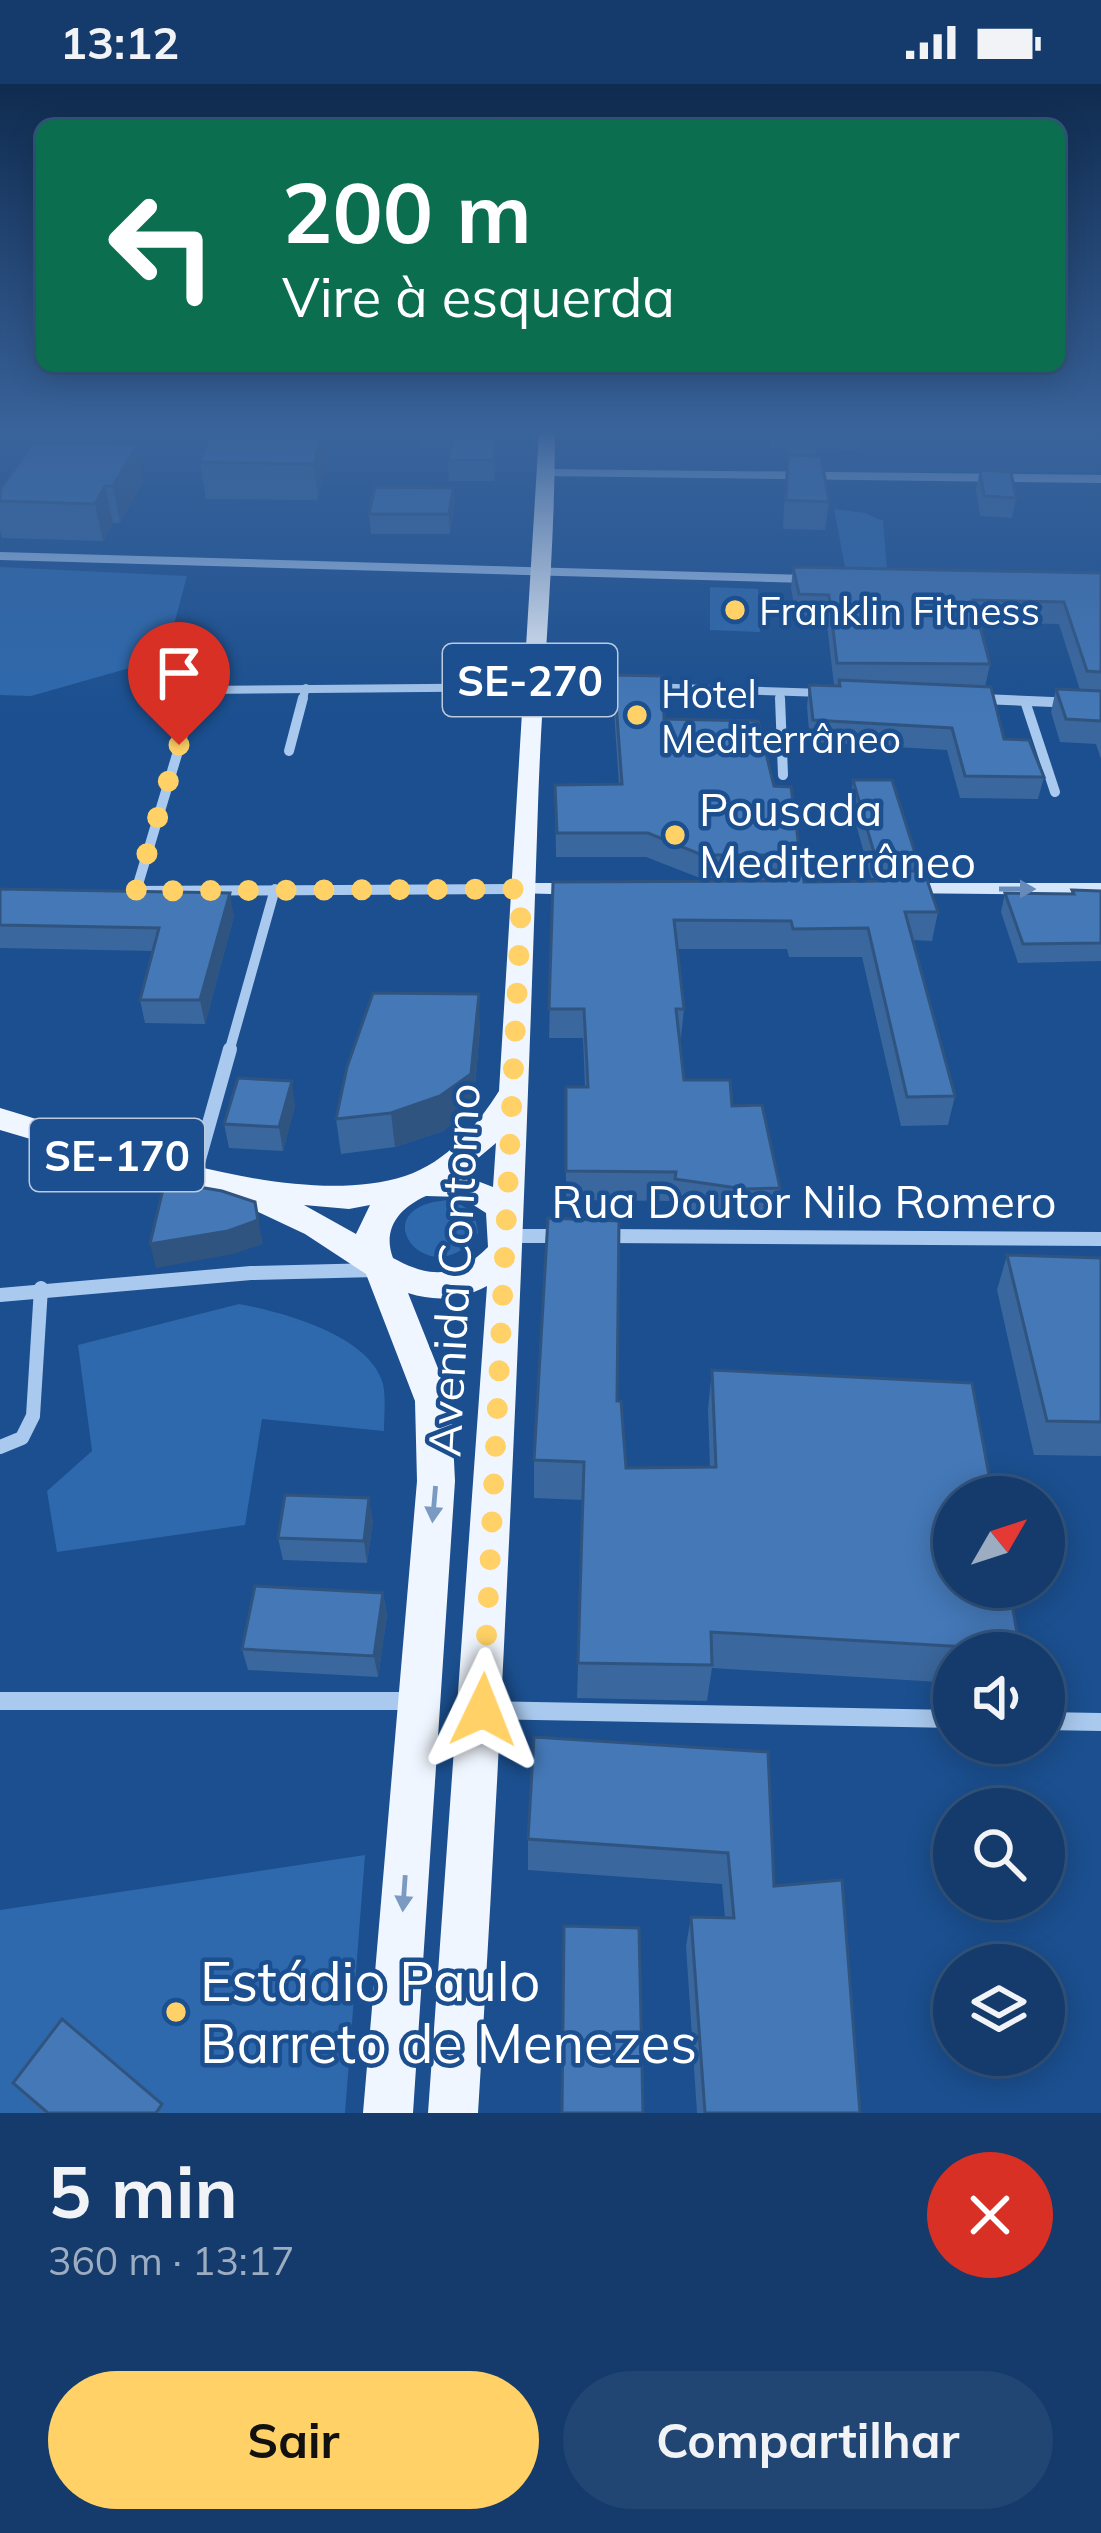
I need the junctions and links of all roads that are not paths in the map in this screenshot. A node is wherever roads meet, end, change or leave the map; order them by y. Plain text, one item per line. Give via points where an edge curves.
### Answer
1 (544, 528) edge
2 (0, 556) edge
3 (541, 572) junction
4 (821, 580) edge
5 (530, 684) junction
6 (306, 688) junction
7 (780, 692) junction
8 (847, 694) edge
9 (958, 698) edge
10 (1025, 701) junction
11 (1101, 704) edge
12 (289, 751) dead end
13 (784, 775) dead end
14 (1054, 792) dead end
15 (275, 889) junction
16 (522, 889) junction
17 (615, 889) edge
18 (869, 889) edge
19 (1101, 889) edge
20 (136, 891) junction
21 (113, 892) edge
22 (515, 1090) junction
23 (0, 1119) edge
24 (194, 1178) junction
25 (236, 1188) junction
26 (406, 1190) junction
27 (507, 1236) junction
28 (1101, 1239) edge
29 (385, 1269) junction
30 (41, 1288) junction
31 (0, 1295) edge
32 (0, 1447) edge
33 (0, 1701) edge
34 (418, 1701) junction
35 (483, 1710) junction
36 (933, 1719) edge
37 (1065, 1721) edge
38 (1101, 1722) edge
39 (388, 2113) edge
40 (453, 2113) edge

1 - 3 main road, Avenida Contorno / SE-270
2 - 3 street
3 - 4 street
3 - 5 main road, Avenida Contorno / SE-270
5 - 6 street
5 - 7 street
5 - 16 main road, Avenida Contorno / SE-270
6 - 12 street
6 - 20 street via 212,687 194,694
7 - 8 street
7 - 13 street
9 - 10 street
10 - 11 street
10 - 14 street
15 - 16 street
15 - 20 street
15 - 24 street
16 - 17 main road
16 - 22 main road, Avenida Contorno / SE-270
18 -> 19 main road
20 - 21 street
22 - 26 main road via 478,1144
22 - 27 main road, Avenida Contorno / SE-270
23 - 24 main road, SE-170
24 - 25 main road, SE-170
25 - 26 main road via 349,1197
25 - 29 main road
26 - 27 main road via 446,1183 484,1194 498,1205
26 - 29 main road via 373,1220 370,1240
27 - 28 street, Rua Doutor Nilo Romero
27 - 29 main road via 493,1268 454,1286 410,1284
27 - 35 main road, Avenida Contorno / SE-270
29 - 30 street
29 -> 34 main road, Avenida Contorno via 434,1401 436,1481
30 - 31 street
30 - 32 street via 33,1416 27,1433
33 - 34 street
34 -> 39 main road, Avenida Contorno
35 - 36 street
35 - 40 main road, Avenida Contorno / SE-270
37 - 38 street

